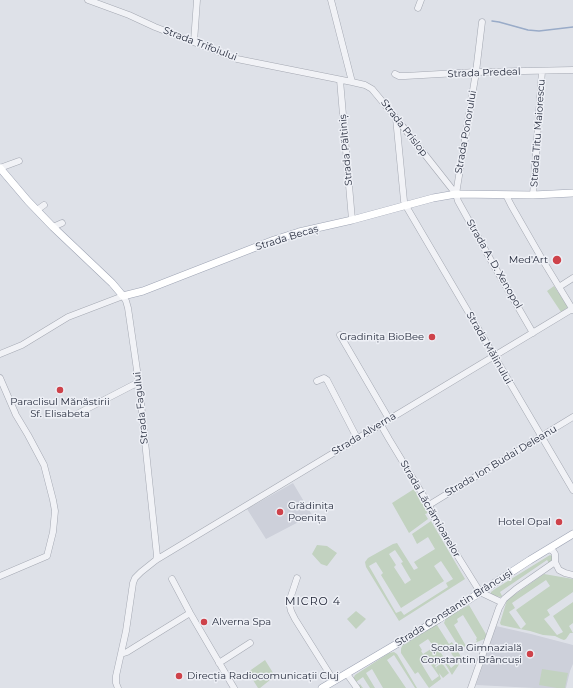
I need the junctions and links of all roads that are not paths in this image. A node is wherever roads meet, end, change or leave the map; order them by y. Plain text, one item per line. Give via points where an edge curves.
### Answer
1 (88, 0) edge
2 (197, 0) edge
3 (331, 0) edge
4 (421, 0) edge
5 (418, 8) dead end
6 (482, 22) dead end
7 (194, 42) junction
8 (573, 70) edge
9 (542, 71) junction
10 (476, 72) junction
11 (395, 74) dead end
12 (340, 80) junction
13 (352, 82) junction
14 (396, 118) junction
15 (19, 160) dead end
16 (0, 168) edge
17 (573, 193) edge
18 (456, 194) junction
19 (506, 195) junction
20 (533, 195) junction
21 (44, 205) dead end
22 (406, 206) junction
23 (37, 210) junction
24 (352, 220) junction
25 (62, 224) dead end
26 (54, 227) junction
27 (573, 278) edge
28 (559, 287) junction
29 (124, 296) junction
30 (573, 310) edge
31 (533, 333) junction
32 (340, 335) dead end
33 (0, 354) edge
34 (494, 357) junction
35 (0, 378) edge
36 (317, 381) dead end
37 (139, 384) junction
38 (77, 414) dead end
39 (573, 417) edge
40 (389, 419) junction
41 (381, 425) junction
42 (541, 437) junction
43 (357, 438) junction
44 (573, 490) edge
45 (429, 505) junction
46 (573, 534) edge
47 (558, 543) junction
48 (549, 549) junction
49 (156, 560) junction
50 (555, 562) junction
51 (573, 575) edge
52 (0, 576) edge
53 (297, 578) dead end
54 (172, 579) dead end
55 (480, 592) junction
56 (501, 602) junction
57 (190, 613) junction
58 (250, 644) dead end
59 (121, 654) junction
60 (219, 663) junction
61 (347, 674) junction
62 (334, 681) junction
63 (118, 688) edge
64 (234, 688) edge
65 (322, 688) edge
66 (357, 688) edge
67 (471, 688) edge

1 - 7 street, Strada Trifoiului
2 - 7 street
3 - 13 street
4 - 5 street
6 - 10 street, Strada Ponorului
7 - 12 street, Strada Trifoiului via 241,60
8 - 9 street, Strada Predeal
9 - 10 street, Strada Predeal
9 - 20 street, Strada Titu Maiorescu
10 - 11 street, Strada Predeal via 405,76
10 - 18 street, Strada Ponorului
12 - 13 street, Strada Prislop
12 - 24 street, Strada Păltiniș
13 - 14 street, Strada Prislop via 372,89
14 - 18 street, Strada Prislop
14 - 22 street
15 - 16 street
16 - 23 main road, Strada Fagului
17 - 20 main road, Strada Becaș
18 - 19 main road, Strada Becaș
18 - 22 main road, Strada Becaș
18 - 31 street, Strada A. D. Xenopol
19 - 20 main road, Strada Becaș
19 - 28 street
21 - 23 street
22 - 24 main road, Strada Becaș
22 - 34 street, Strada Mălinului
23 - 26 main road, Strada Fagului
24 - 29 main road, Strada Becaș via 274,240 146,290
25 - 26 street
26 - 29 main road, Strada Fagului
27 - 28 street
28 - 30 street
29 - 33 street via 68,317 22,345
29 - 37 street, Strada Fagului
30 - 31 street, Strada Alverna
31 - 34 street, Strada Alverna
32 - 40 street
34 - 40 street, Strada Alverna
34 - 42 street, Strada Mălinului
35 - 52 street via 16,415 44,465 55,511 47,556
36 - 43 street via 324,378 327,380
37 - 38 street
37 - 49 street, Strada Fagului
39 - 42 street, Strada Ion Budai Deleanu
40 - 41 street, Strada Alverna
41 - 43 street, Strada Alverna
41 - 45 street, Strada Lăcrămioarelor
42 - 44 street, Strada Mălinului
42 - 45 street, Strada Ion Budai Deleanu
43 - 49 street, Strada Alverna
45 - 55 street, Strada Lăcrămioarelor
46 - 47 main road, Strada Constantin Brâncuși
47 - 48 main road, Strada Constantin Brâncuși
47 - 50 street
48 - 50 street via 553,551
48 - 55 main road, Strada Constantin Brâncuși
49 - 59 street via 140,572 133,583
50 - 51 street via 559,570
50 - 56 street via 507,595
53 - 62 street via 289,602 291,611
54 - 57 street
55 - 56 street
55 - 61 main road, Strada Constantin Brâncuși
56 - 67 street
57 - 59 street
57 - 60 street
58 - 60 street
59 - 63 street via 116,679
60 - 64 street
61 - 62 main road, Strada Constantin Brâncuși
61 - 66 street
62 - 65 main road, Strada Constantin Brâncuși

